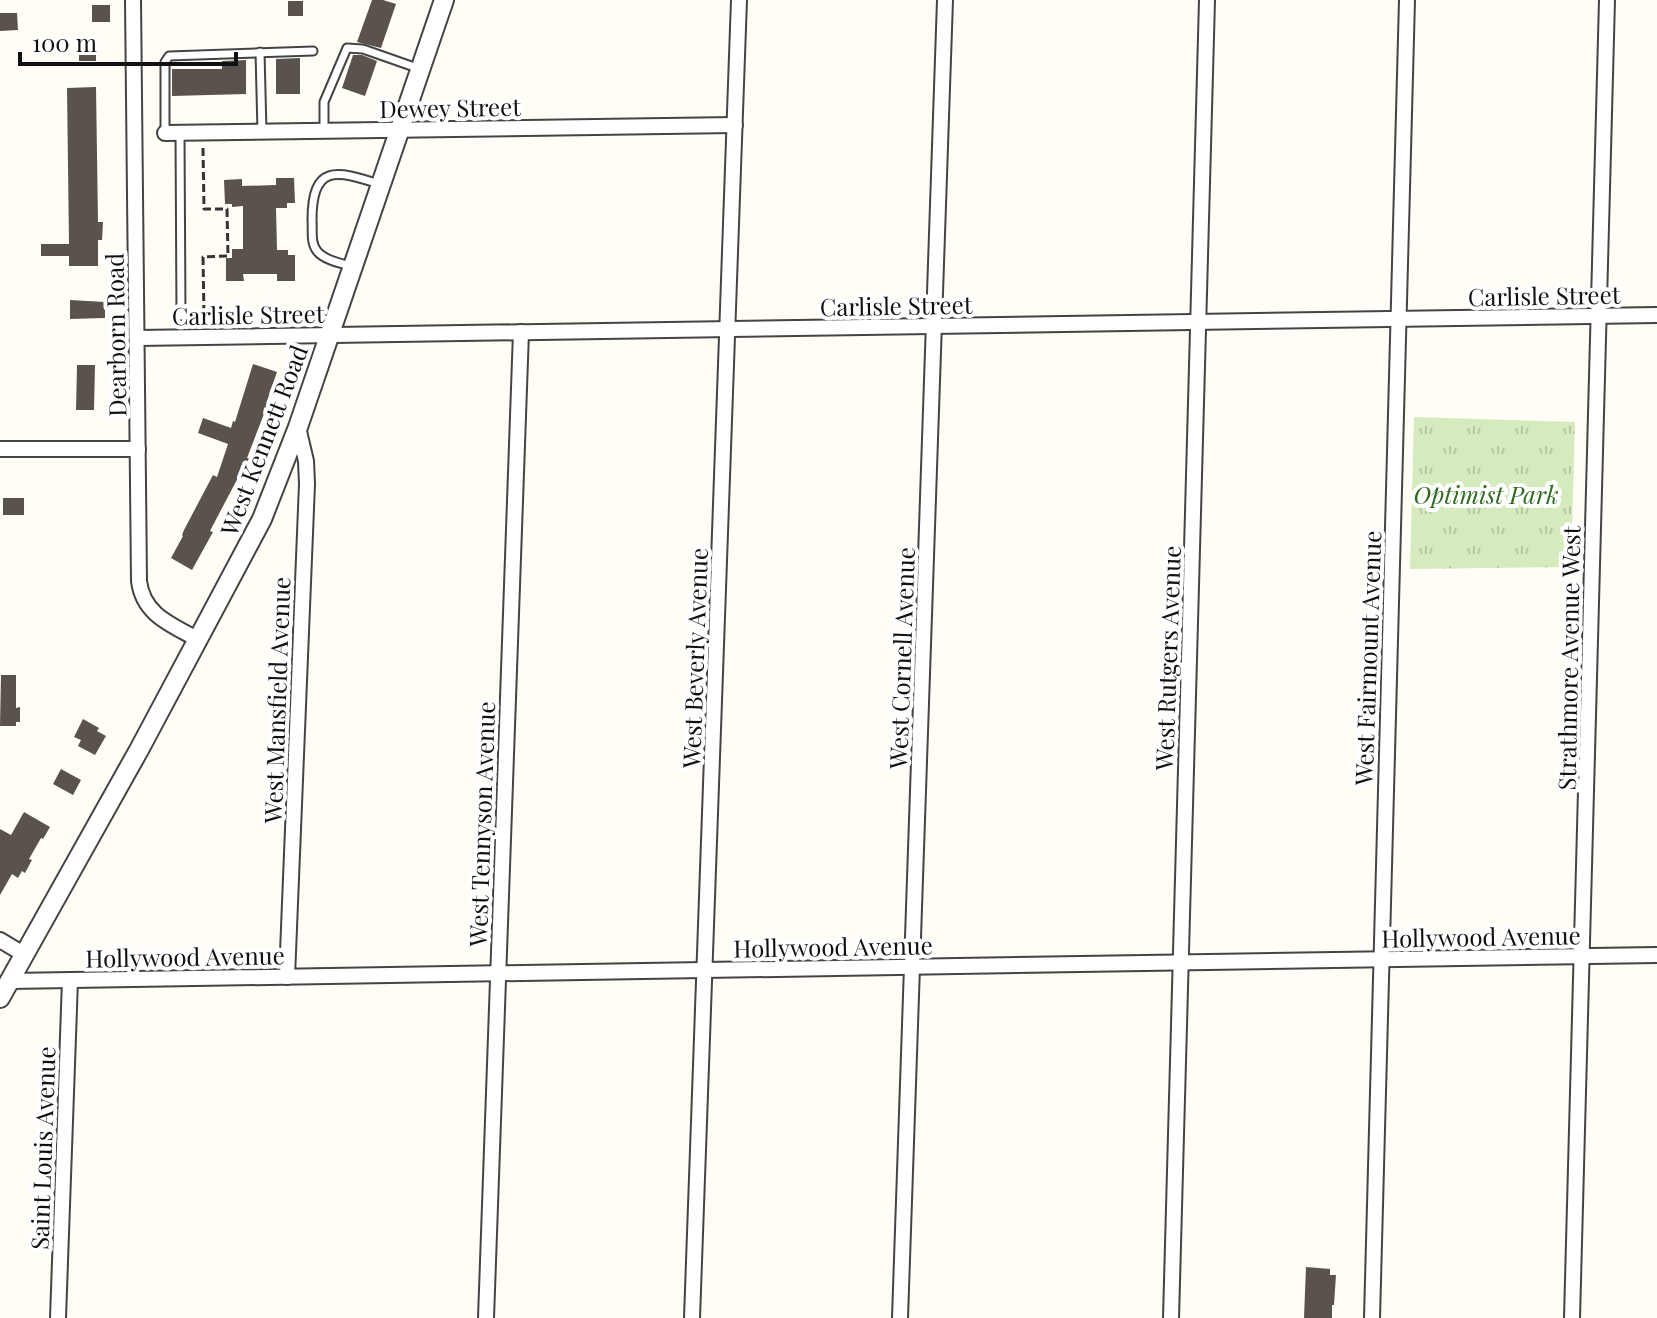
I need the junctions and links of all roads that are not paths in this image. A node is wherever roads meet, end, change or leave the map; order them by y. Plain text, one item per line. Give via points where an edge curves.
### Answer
1 (133, 0) edge
2 (444, 0) edge
3 (739, 0) edge
4 (945, 0) edge
5 (1207, 0) edge
6 (1407, 0) edge
7 (1607, 0) edge
8 (313, 51) dead end
9 (260, 52) junction
10 (420, 69) junction
11 (735, 125) junction
12 (399, 130) junction
13 (324, 131) junction
14 (262, 132) junction
15 (173, 133) junction
16 (381, 185) junction
17 (352, 267) junction
18 (1657, 315) edge
19 (181, 316) dead end
20 (1599, 316) junction
21 (1398, 319) junction
22 (1199, 322) junction
23 (934, 326) junction
24 (728, 329) junction
25 (521, 332) junction
26 (329, 335) junction
27 (137, 338) junction
28 (298, 427) junction
29 (0, 449) edge
30 (138, 449) junction
31 (199, 640) junction
32 (0, 940) edge
33 (25, 955) junction
34 (1657, 955) edge
35 (1582, 957) junction
36 (1381, 960) junction
37 (1181, 963) junction
38 (912, 967) junction
39 (705, 970) junction
40 (498, 973) junction
41 (287, 977) junction
42 (70, 980) junction
43 (10, 981) junction
44 (0, 998) edge
45 (58, 1318) edge
46 (486, 1318) edge
47 (692, 1318) edge
48 (900, 1318) edge
49 (1171, 1318) edge
50 (1372, 1318) edge
51 (1572, 1318) edge

1 - 27 street, Dearborn Road
2 - 10 street, West Kennett Road
3 - 11 street, West Beverly Avenue
4 - 23 street, West Cornell Avenue
5 - 22 street, West Rutgers Avenue
6 - 21 street, West Fairmount Avenue
7 - 20 street, Strathmore Avenue West
8 - 9 lane
9 - 14 lane
9 - 15 lane via 169,56 165,62
10 - 12 street, West Kennett Road
10 - 13 lane via 347,48 324,102
11 - 12 street, Dewey Street
11 - 24 street, West Beverly Avenue
12 - 13 street, Dewey Street
12 - 16 street, West Kennett Road
13 - 14 street, Dewey Street
14 - 15 street, Dewey Street
15 - 19 lane
16 - 17 street, West Kennett Road
16 - 17 lane via 338,174 325,179 314,193 316,249
17 - 26 street, West Kennett Road
18 - 20 street, Carlisle Street
20 - 21 street, Carlisle Street
20 - 35 street, Strathmore Avenue West
21 - 22 street, Carlisle Street
21 - 36 street, West Fairmount Avenue
22 - 23 street, Carlisle Street
22 - 37 street, West Rutgers Avenue
23 - 24 street, Carlisle Street
23 - 38 street, West Cornell Avenue
24 - 25 street, Carlisle Street
24 - 39 street, West Beverly Avenue
25 - 26 street, Carlisle Street
25 - 40 street, West Tennyson Avenue
26 - 27 street, Carlisle Street
26 - 28 street, West Kennett Road
27 - 30 street, Dearborn Road
28 - 31 street, West Kennett Road via 257,531
28 - 41 street, West Mansfield Avenue via 307,484
29 - 30 street
30 - 31 street, Dearborn Road via 141,593 156,616
31 - 33 street, West Kennett Road
32 - 33 street
33 - 43 street, West Kennett Road
34 - 35 street, Hollywood Avenue
35 - 36 street, Hollywood Avenue
35 - 51 street, Strathmore Avenue West
36 - 37 street, Hollywood Avenue
36 - 50 street, West Fairmount Avenue
37 - 38 street, Hollywood Avenue
37 - 49 street, West Rutgers Avenue
38 - 39 street, Hollywood Avenue
38 - 48 street, West Cornell Avenue
39 - 40 street, Hollywood Avenue
39 - 47 street, West Beverly Avenue
40 - 41 street, Hollywood Avenue
40 - 46 street, West Tennyson Avenue
41 - 42 street, Hollywood Avenue
42 - 43 street, Hollywood Avenue
42 - 45 street, Saint Louis Avenue
43 - 44 street, West Kennett Road

